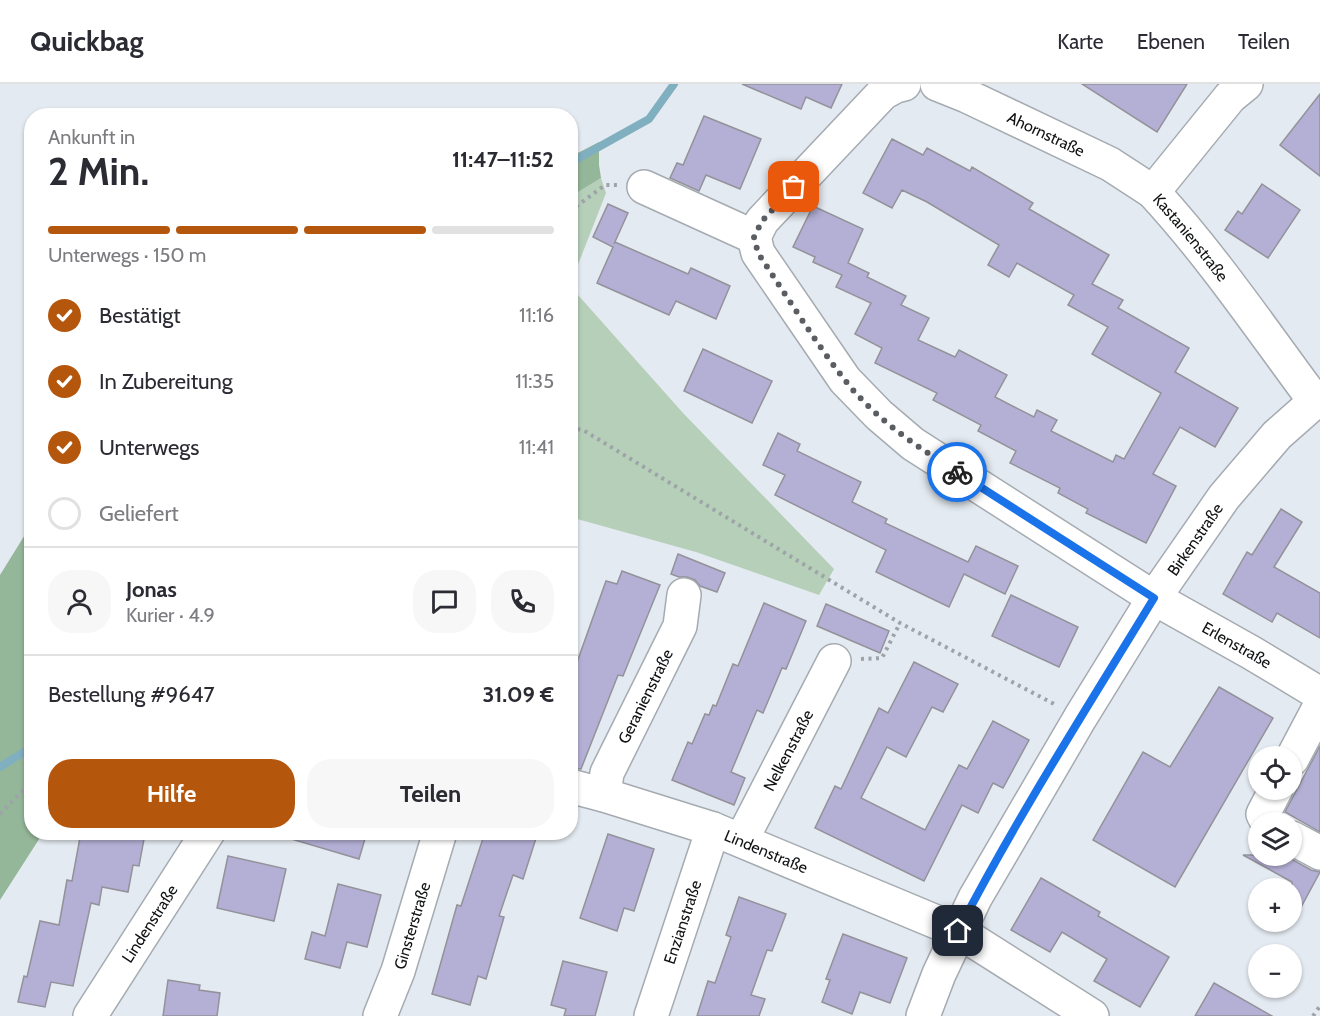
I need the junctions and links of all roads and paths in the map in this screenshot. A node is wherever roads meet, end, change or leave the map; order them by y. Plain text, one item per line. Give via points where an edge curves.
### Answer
1 (904, 84) edge
2 (937, 84) edge
3 (1246, 84) edge
4 (644, 187) joint
5 (1153, 192) junction
6 (578, 206) edge
7 (754, 237) junction
8 (1317, 399) edge
9 (578, 429) edge
10 (684, 596) dead end
11 (1154, 598) junction
12 (900, 622) junction
13 (834, 661) joint
14 (1320, 694) edge
15 (1320, 706) edge
16 (1080, 718) junction
17 (1299, 746) edge
18 (578, 788) edge
19 (24, 789) edge
20 (604, 795) junction
21 (0, 814) edge
22 (727, 834) junction
23 (203, 840) edge
24 (438, 840) edge
25 (1302, 844) edge
26 (1320, 854) edge
27 (958, 931) junction
28 (1320, 1006) edge
29 (90, 1016) edge
30 (380, 1016) edge
31 (651, 1016) edge
32 (923, 1016) edge
33 (1092, 1016) edge
34 (1313, 1016) edge

1 - 7 street via 883,93 762,221
2 - 5 street, Ahornstraße via 1110,164
3 - 5 street, Kastanienstraße
4 - 6 path via 605,184
4 - 7 street
5 - 8 street, Kastanienstraße
7 - 11 street via 758,253 845,380 879,415 913,444
8 - 11 street, Birkenstraße via 1277,435 1224,497
9 - 12 path
10 - 20 street, Geranienstraße via 680,626 607,773
11 - 14 street, Erlenstraße
11 - 16 street, Birkenstraße
12 - 13 path via 882,658
12 - 16 path
13 - 22 street, Nelkenstraße
15 - 17 street
16 - 27 street, Birkenstraße
18 - 20 street, Lindenstraße
19 - 21 path
20 - 22 street, Lindenstraße
22 - 27 street, Lindenstraße
22 - 31 street, Enzianstraße
23 - 29 street, Lindenstraße
24 - 30 street, Ginsterstraße via 398,971
25 - 26 street
27 - 32 street, Birkenstraße
27 - 33 street, Lindenstraße
28 - 34 path

